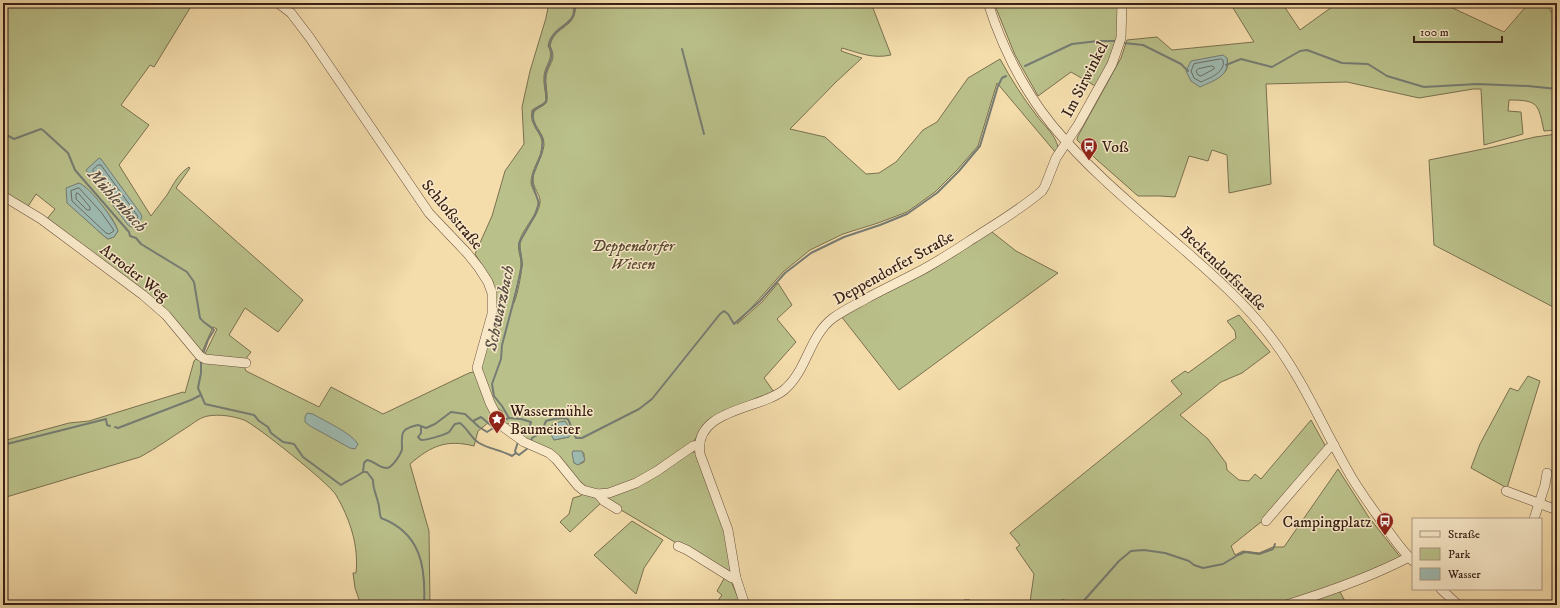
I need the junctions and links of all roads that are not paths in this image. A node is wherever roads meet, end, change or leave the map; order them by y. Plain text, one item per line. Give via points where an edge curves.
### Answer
1 (278, 3) edge
2 (988, 3) edge
3 (1122, 3) edge
4 (1067, 142) junction
5 (3, 196) edge
6 (246, 363) dead end
7 (699, 445) junction
8 (1334, 446) junction
9 (1547, 473) dead end
10 (1506, 491) dead end
11 (598, 494) junction
12 (1539, 504) junction
13 (617, 509) dead end
14 (1557, 510) edge
15 (1534, 518) edge
16 (1266, 521) dead end
17 (678, 546) dead end
18 (1411, 559) edge
19 (736, 578) junction
20 (1442, 590) edge
21 (745, 605) edge
22 (1286, 605) edge
23 (1458, 605) edge

1 - 11 street, Schloßstraße via 291,13 310,38 429,213 467,253 488,282 492,293 492,314 477,368 499,422 518,438 549,453 578,486 589,493
2 - 4 street, Beckendorfstraße via 1004,47 1029,92
3 - 4 street, Im Sirwinkel via 1121,38 1115,58
4 - 7 street, Deppendorfer Straße via 1045,186 1035,197 930,266 834,317 817,336 800,372 784,390 769,399 718,417 706,429
4 - 8 street, Beckendorfstraße via 1087,164 1243,304 1289,361
5 - 6 street, Arroder Weg via 47,223 143,295 166,315 200,356 205,359
7 - 11 street via 693,446 636,483 609,493
7 - 19 street via 728,530
8 - 16 street via 1329,448
8 - 18 street, Beckendorfstraße via 1352,479
9 - 12 street
10 - 12 street
11 - 13 street, Schloßstraße
12 - 14 street
12 - 15 street
17 - 19 street
18 - 22 street via 1339,588
19 - 21 street
20 - 23 street

